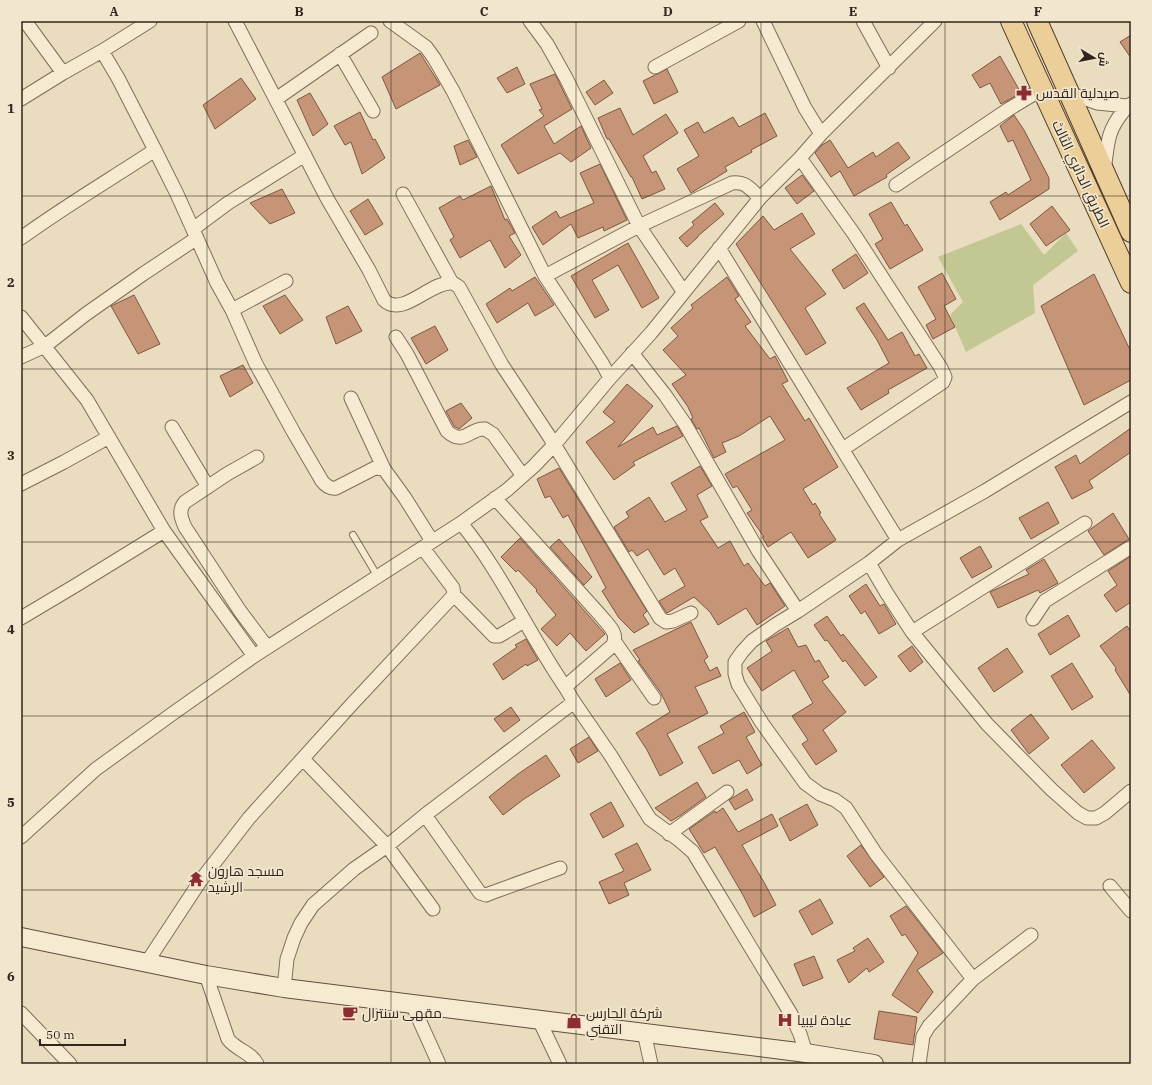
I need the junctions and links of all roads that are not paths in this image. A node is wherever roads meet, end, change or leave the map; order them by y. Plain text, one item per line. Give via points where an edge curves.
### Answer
1 (25, 21) edge
2 (150, 21) edge
3 (236, 21) edge
4 (390, 21) edge
5 (530, 21) edge
6 (739, 21) edge
7 (763, 21) edge
8 (863, 21) edge
9 (1011, 21) edge
10 (1037, 21) edge
11 (935, 22) edge
12 (371, 33) dead end
13 (102, 52) junction
14 (340, 54) junction
15 (655, 67) dead end
16 (889, 68) junction
17 (63, 73) junction
18 (1042, 89) junction
19 (1069, 93) junction
20 (21, 99) edge
21 (276, 99) junction
22 (1129, 105) edge
23 (373, 111) dead end
24 (821, 134) junction
25 (155, 150) junction
26 (305, 155) junction
27 (800, 158) junction
28 (1104, 171) junction
29 (896, 185) dead end
30 (403, 194) dead end
31 (760, 198) junction
32 (639, 226) junction
33 (1131, 232) edge
34 (195, 233) junction
35 (21, 238) edge
36 (719, 248) junction
37 (545, 276) junction
38 (286, 281) dead end
39 (452, 283) junction
40 (1131, 283) edge
41 (683, 291) junction
42 (232, 310) junction
43 (21, 317) edge
44 (396, 337) dead end
45 (45, 346) junction
46 (632, 353) junction
47 (21, 358) edge
48 (610, 378) junction
49 (351, 398) dead end
50 (1131, 402) edge
51 (172, 427) dead end
52 (109, 437) junction
53 (554, 445) junction
54 (843, 449) junction
55 (257, 457) dead end
56 (384, 469) junction
57 (523, 476) junction
58 (21, 484) edge
59 (208, 487) junction
60 (495, 498) junction
61 (1085, 522) dead end
62 (461, 523) junction
63 (164, 530) junction
64 (353, 535) dead end
65 (898, 540) junction
66 (427, 544) junction
67 (1131, 547) edge
68 (869, 563) junction
69 (378, 577) junction
70 (454, 596) junction
71 (798, 611) junction
72 (691, 613) dead end
73 (21, 618) edge
74 (1033, 619) dead end
75 (524, 621) junction
76 (912, 632) junction
77 (615, 642) junction
78 (267, 647) junction
79 (254, 656) junction
80 (565, 687) junction
81 (654, 698) dead end
82 (574, 702) junction
83 (304, 759) junction
84 (1131, 791) edge
85 (727, 792) dead end
86 (425, 815) junction
87 (669, 834) junction
88 (21, 837) edge
89 (387, 846) junction
90 (560, 868) dead end
91 (1110, 886) dead end
92 (433, 909) dead end
93 (1131, 911) edge
94 (1031, 935) dead end
95 (24, 940) edge
96 (147, 962) junction
97 (206, 975) junction
98 (973, 979) junction
99 (284, 988) junction
100 (412, 1004) junction
101 (21, 1013) edge
102 (539, 1020) junction
103 (644, 1032) junction
104 (806, 1052) junction
105 (70, 1064) edge
106 (256, 1064) edge
107 (439, 1064) edge
108 (560, 1064) edge
109 (651, 1064) edge
110 (874, 1064) edge
111 (919, 1064) edge

1 - 17 street
2 - 13 street
3 - 21 street
4 - 37 street via 426,47 434,58
5 - 32 street via 547,44 566,78
6 - 15 street
7 - 24 street via 805,108
8 - 16 street
9 - 18 main road, الطريق الدائري الثالث
10 - 19 main road, الطريق الدائري الثالث
11 - 16 street
12 - 14 street
13 - 17 street
13 - 25 street
14 - 21 street
14 - 23 street
16 - 24 street
17 - 20 street
18 - 29 street
18 - 40 main road, الطريق الدائري الثالث
19 - 22 street via 1097,103
19 - 28 main road, الطريق الدائري الثالث
21 - 26 street
22 - 28 street via 1114,123 1108,137
24 - 27 street
25 - 34 street
25 - 35 street
26 - 34 street via 228,203
26 - 39 street via 384,300 399,305 436,287
27 - 31 street
27 - 54 street via 854,234 945,377 943,382
28 - 33 main road, الطريق الدائري الثالث
30 - 39 street
31 - 32 street via 746,184 732,183
31 - 36 street
32 - 37 street
32 - 41 street
34 - 42 street
34 - 45 street
36 - 41 street
36 - 54 street
37 - 48 street
38 - 42 street
39 - 53 street via 459,287 502,365
41 - 46 street
42 - 56 street via 256,364 325,484 332,489 336,488 375,468
43 - 45 street
44 - 57 street via 447,431 454,437 461,437 486,429 493,434
45 - 47 street
45 - 52 street via 87,400
46 - 48 street
46 - 71 street via 684,424 759,552
48 - 53 street
49 - 56 street
50 - 65 street via 985,491
51 - 59 street
52 - 58 street
52 - 63 street
53 - 57 street
53 - 72 street via 660,618 666,622 673,621
54 - 65 street
55 - 59 street
56 - 66 street via 405,498
57 - 60 street
59 - 78 street via 182,505 183,523 240,611
60 - 62 street
60 - 77 street via 613,631 616,636
61 - 76 street
62 - 66 street
62 - 75 street via 502,583
63 - 73 street
63 - 79 street
64 - 69 lane
65 - 68 street
66 - 69 street
66 - 70 street via 453,588
67 - 74 street via 1045,601
68 - 71 street
68 - 76 street
69 - 78 street
70 - 75 street via 494,636 499,636
70 - 83 street
71 - 98 street via 752,641 742,652 735,662 734,674 738,684 805,783 846,808 876,854
75 - 80 street
76 - 84 street via 987,724 1078,813 1086,818 1096,818
77 - 80 street
77 - 81 street
78 - 79 street
79 - 88 street via 96,770
80 - 82 street
82 - 86 street
82 - 87 street via 650,819
83 - 89 street
83 - 96 street via 249,818 215,861
85 - 87 street
86 - 89 street
86 - 90 street via 480,893 486,895
87 - 104 street via 693,852 791,1014
89 - 92 street
89 - 99 street via 354,869 313,905 294,938 287,959
91 - 93 street
94 - 98 street
95 - 96 main road
96 - 97 main road
97 - 99 main road
97 - 106 street via 228,1039 232,1045 248,1054
98 - 111 street via 929,1026 923,1036
99 - 100 main road
100 - 102 main road
100 - 107 street
101 - 105 street
102 - 103 main road
102 - 108 street
103 - 104 main road
103 - 109 street
104 - 110 main road

